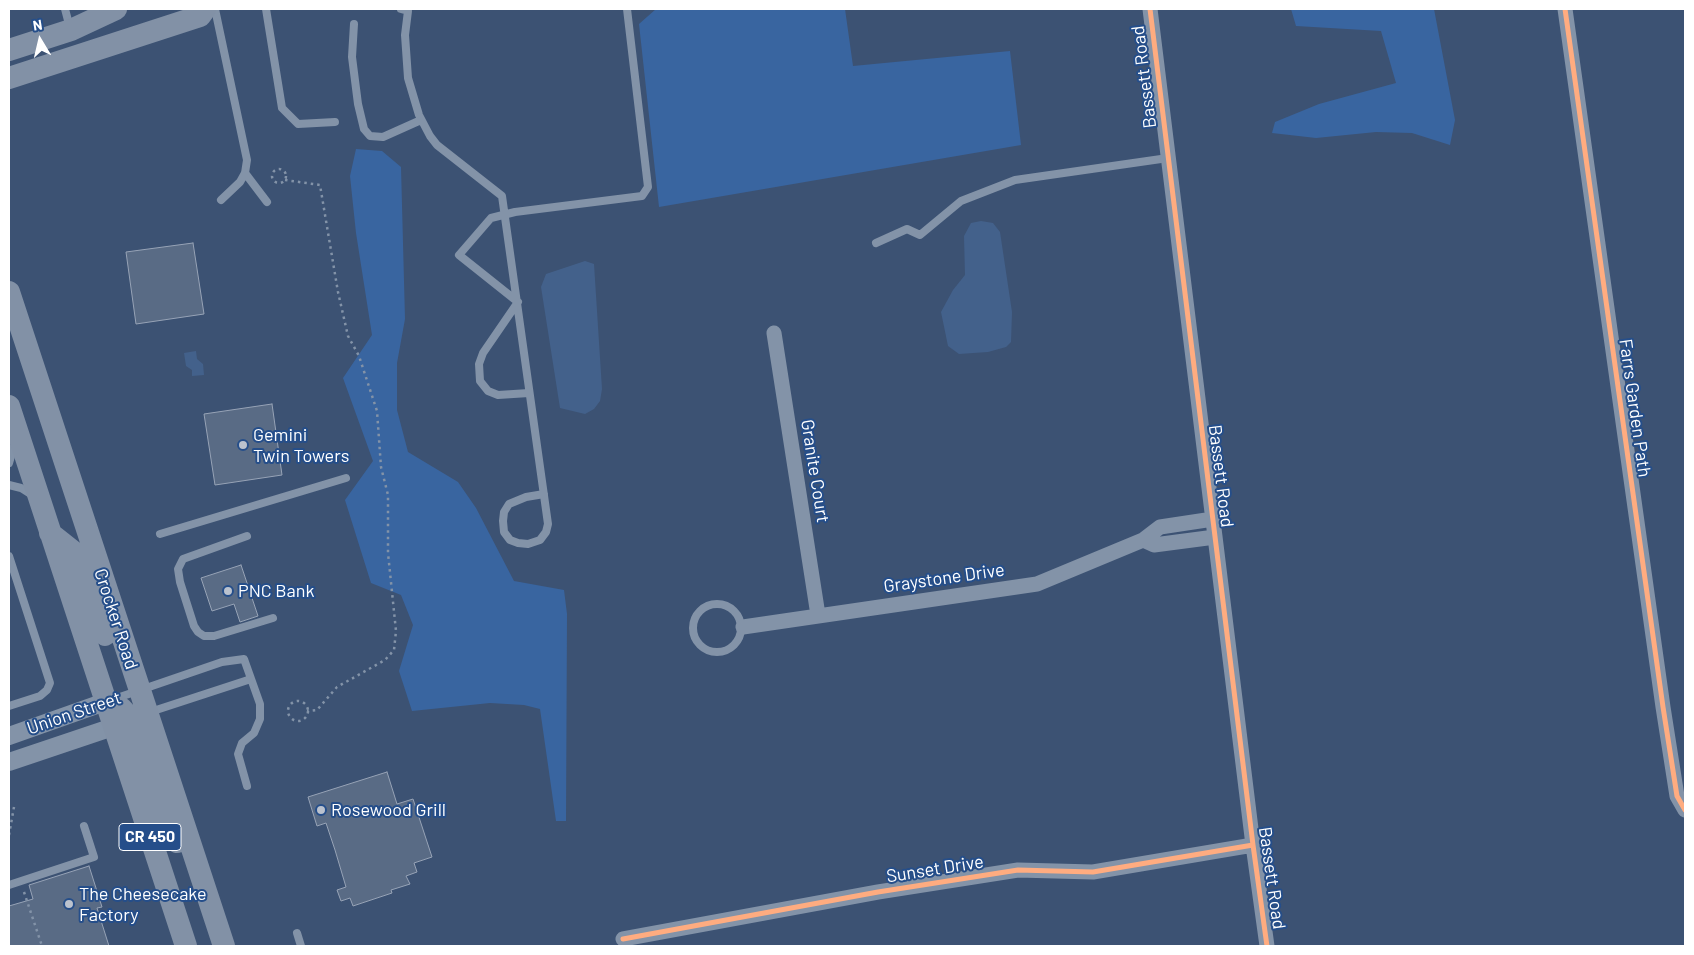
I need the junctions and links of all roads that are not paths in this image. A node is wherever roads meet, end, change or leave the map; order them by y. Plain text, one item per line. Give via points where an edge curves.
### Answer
1 (64, 9) edge
2 (116, 9) edge
3 (205, 9) edge
4 (215, 9) edge
5 (266, 9) edge
6 (627, 9) edge
7 (1150, 9) edge
8 (1565, 9) edge
9 (406, 10) edge
10 (354, 24) dead end
11 (71, 30) junction
12 (11, 47) edge
13 (13, 77) edge
14 (421, 120) junction
15 (335, 122) dead end
16 (1168, 158) junction
17 (245, 173) junction
18 (221, 200) dead end
19 (267, 202) dead end
20 (505, 214) junction
21 (876, 243) dead end
22 (9, 292) edge
23 (518, 302) junction
24 (774, 333) dead end
25 (529, 393) junction
26 (12, 415) edge
27 (9, 463) edge
28 (346, 478) dead end
29 (9, 485) edge
30 (544, 494) junction
31 (40, 502) junction
32 (1213, 519) junction
33 (160, 534) dead end
34 (247, 536) dead end
35 (1215, 537) junction
36 (1142, 540) junction
37 (9, 556) edge
38 (818, 615) junction
39 (273, 618) dead end
40 (743, 627) junction
41 (250, 679) junction
42 (123, 696) junction
43 (9, 706) edge
44 (131, 720) junction
45 (9, 736) edge
46 (9, 762) edge
47 (247, 786) dead end
48 (1685, 810) edge
49 (84, 826) dead end
50 (1253, 845) junction
51 (9, 885) edge
52 (297, 933) dead end
53 (623, 939) dead end
54 (182, 941) edge
55 (224, 946) edge
56 (301, 946) edge
57 (1268, 946) edge

1 - 11 lane
2 - 11 main road
3 - 13 main road via 200,16
4 - 17 lane via 247,160
5 - 15 lane via 282,108 298,124
6 - 20 lane via 648,187 642,196
7 - 16 street, Bassett Road
8 - 48 street, Farrs Garden Path via 1663,707 1677,796
9 - 14 lane via 408,78
10 - 14 lane via 352,57 364,129 370,136 382,137
11 - 12 main road
14 - 20 lane via 437,145 502,196
16 - 21 lane via 1015,180 961,201 920,235 907,229
16 - 32 street, Bassett Road
17 - 18 lane
17 - 19 lane
20 - 23 lane
20 - 23 lane via 491,218 459,255
22 - 42 main road, Crocker Road / CR 450
23 - 25 lane
23 - 25 lane via 483,353 478,373 488,391 498,395
24 - 38 street, Granite Court
25 - 30 lane
26 - 27 lane via 13,453
26 - 31 main road, Crocker Road / CR 450
28 - 33 lane
29 - 31 lane
30 - 30 lane via 509,504 502,521 510,540 528,544 540,540 546,532
31 - 42 main road, Crocker Road / CR 450 via 50,533
32 - 35 street, Bassett Road
32 - 36 street, Graystone Drive via 1160,528
34 - 39 lane via 184,559 178,569 180,582 198,632 204,636 214,636
35 - 36 street via 1154,545
35 - 50 street, Bassett Road
36 - 38 street, Graystone Drive via 1036,584
37 - 43 lane via 50,683 40,696
38 - 40 street, Graystone Drive
40 - 40 lane via 738,615 719,604 705,606 695,616 692,630 696,642 704,650 715,653 730,648 741,638
41 - 42 lane via 244,659 222,662
41 - 44 lane
41 - 47 lane via 260,704 260,719 238,754
42 - 44 main road, Crocker Road / CR 450
42 - 44 main road via 132,710
42 - 45 street, Union Street
44 - 46 street, Union Street
44 - 54 main road, Crocker Road / CR 450
44 - 55 main road, Crocker Road / CR 450 via 205,888
49 - 51 lane via 94,857
50 - 53 street, Sunset Drive via 1094,872 1018,870
50 - 57 street, Bassett Road
52 - 56 lane

